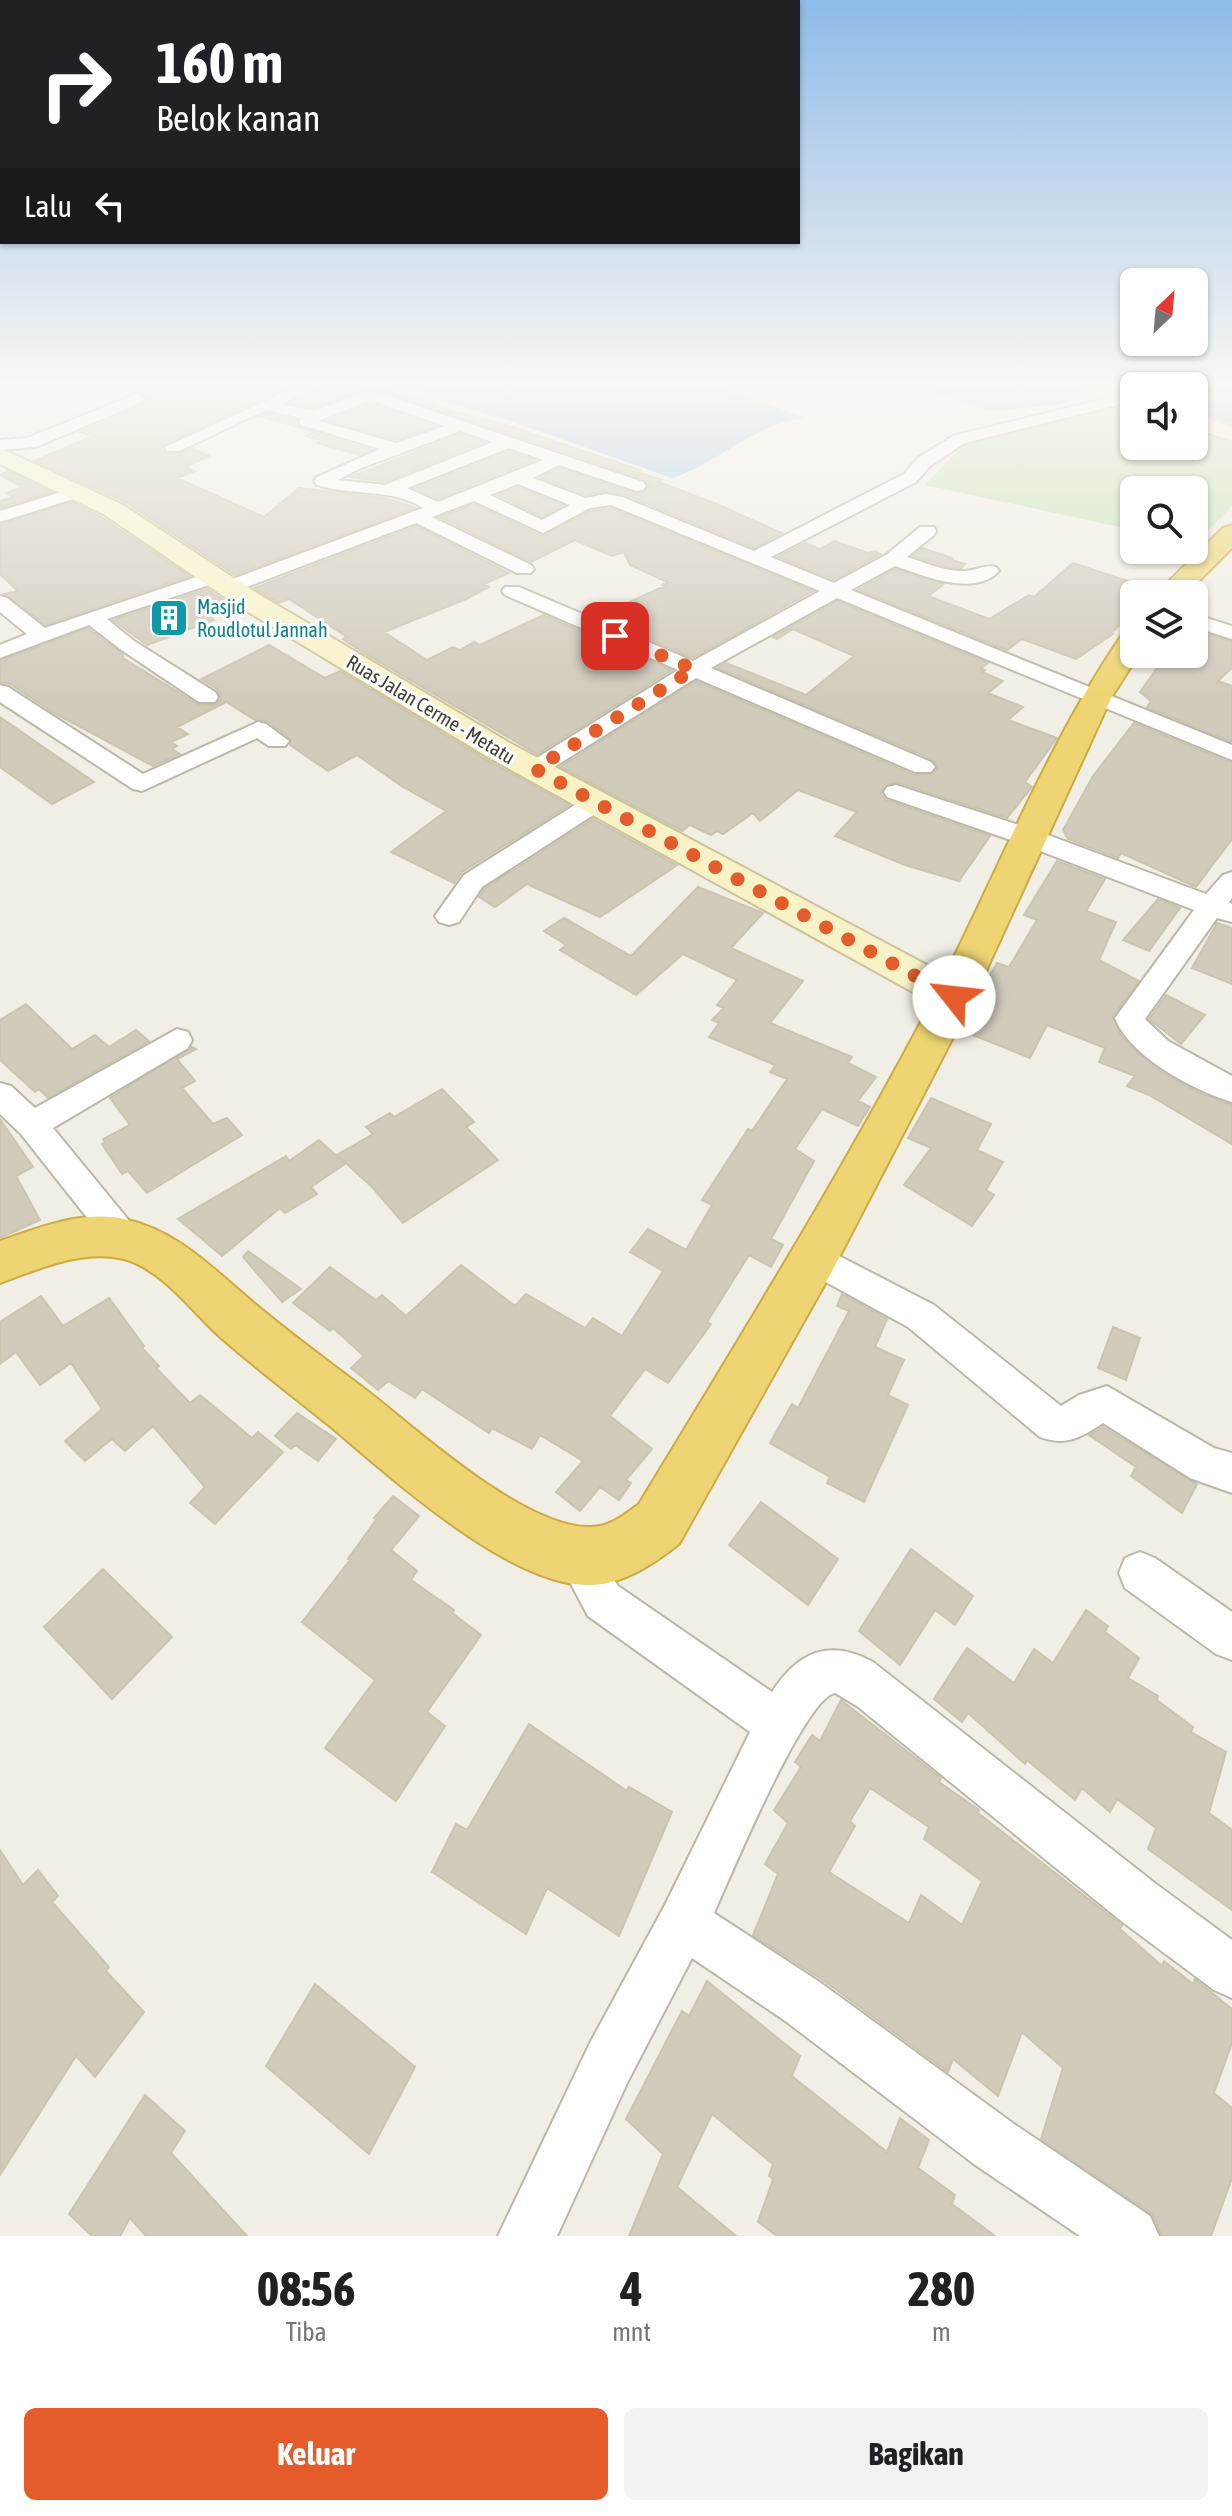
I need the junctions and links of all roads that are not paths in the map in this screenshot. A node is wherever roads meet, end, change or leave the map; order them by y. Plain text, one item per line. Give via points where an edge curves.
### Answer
1 (71, 489) edge
2 (379, 489) edge
3 (487, 489) edge
4 (547, 489) edge
5 (888, 489) edge
6 (387, 490) joint
7 (77, 492) junction
8 (474, 494) junction
9 (584, 504) junction
10 (435, 508) junction
11 (415, 515) junction
12 (0, 517) edge
13 (543, 527) junction
14 (927, 531) dead end
15 (1232, 533) edge
16 (498, 555) junction
17 (755, 558) junction
18 (893, 559) junction
19 (524, 569) dead end
20 (989, 571) dead end
21 (1184, 580) edge
22 (222, 582) junction
23 (832, 590) junction
24 (512, 591) dead end
25 (0, 602) edge
26 (92, 617) junction
27 (1208, 625) edge
28 (1232, 633) edge
29 (42, 636) junction
30 (0, 652) edge
31 (1120, 660) edge
32 (694, 669) junction
33 (0, 692) edge
34 (207, 697) dead end
35 (1096, 698) junction
36 (277, 741) dead end
37 (1232, 753) edge
38 (923, 767) dead end
39 (535, 769) junction
40 (896, 792) dead end
41 (595, 803) junction
42 (1031, 838) junction
43 (1232, 881) edge
44 (1222, 910) edge
45 (449, 916) dead end
46 (954, 997) junction
47 (177, 1040) dead end
48 (1232, 1090) edge
49 (0, 1095) edge
50 (32, 1125) junction
51 (123, 1238) junction
52 (814, 1258) junction
53 (0, 1262) edge
54 (1232, 1473) edge
55 (587, 1557) junction
56 (1140, 1573) dead end
57 (1232, 1638) edge
58 (778, 1724) junction
59 (683, 1923) junction
60 (1232, 1972) edge
61 (527, 2236) edge
62 (1130, 2236) edge

1 - 7 main road, Ruas Jalan Cerme - Metatu
2 - 6 street
3 - 8 street
4 - 9 street
5 - 17 street
6 - 10 street via 418,494
7 - 12 street
7 - 22 main road, Ruas Jalan Cerme - Metatu via 114,510
8 - 10 street
8 - 13 street
9 - 13 street
9 - 17 street via 616,501
10 - 11 street
11 - 16 street
11 - 22 street
13 - 16 street
14 - 18 street
15 - 21 highway
16 - 19 street
17 - 23 street
18 - 20 street via 958,578
18 - 23 street
22 - 26 street
22 - 39 main road, Ruas Jalan Cerme - Metatu
23 - 32 street
23 - 35 street
24 - 32 street
25 - 29 street
26 - 29 street
26 - 34 street
27 - 28 street
29 - 30 street
31 - 35 highway
32 - 38 street
32 - 39 street
33 - 36 street via 142,784 258,729
35 - 37 street
35 - 42 highway
39 - 41 main road, Ruas Jalan Cerme - Metatu
40 - 42 street
41 - 45 street via 473,881
41 - 46 main road, Ruas Jalan Cerme - Metatu
42 - 44 street
42 - 46 highway
43 - 44 street
44 - 48 street via 1134,1008 1130,1026 1161,1051
46 - 52 highway
47 - 50 street
49 - 50 street
50 - 51 street
51 - 53 highway via 56,1243
51 - 55 highway via 163,1256 465,1502 538,1542
52 - 54 street via 921,1316 1054,1424 1072,1424 1107,1404 1204,1464
52 - 55 highway via 659,1524 632,1545
55 - 58 street via 591,1582 603,1601
56 - 57 street
58 - 59 street
58 - 60 street via 813,1675 828,1670 846,1673
59 - 61 street via 609,2062
59 - 62 street via 842,2027 995,2145

